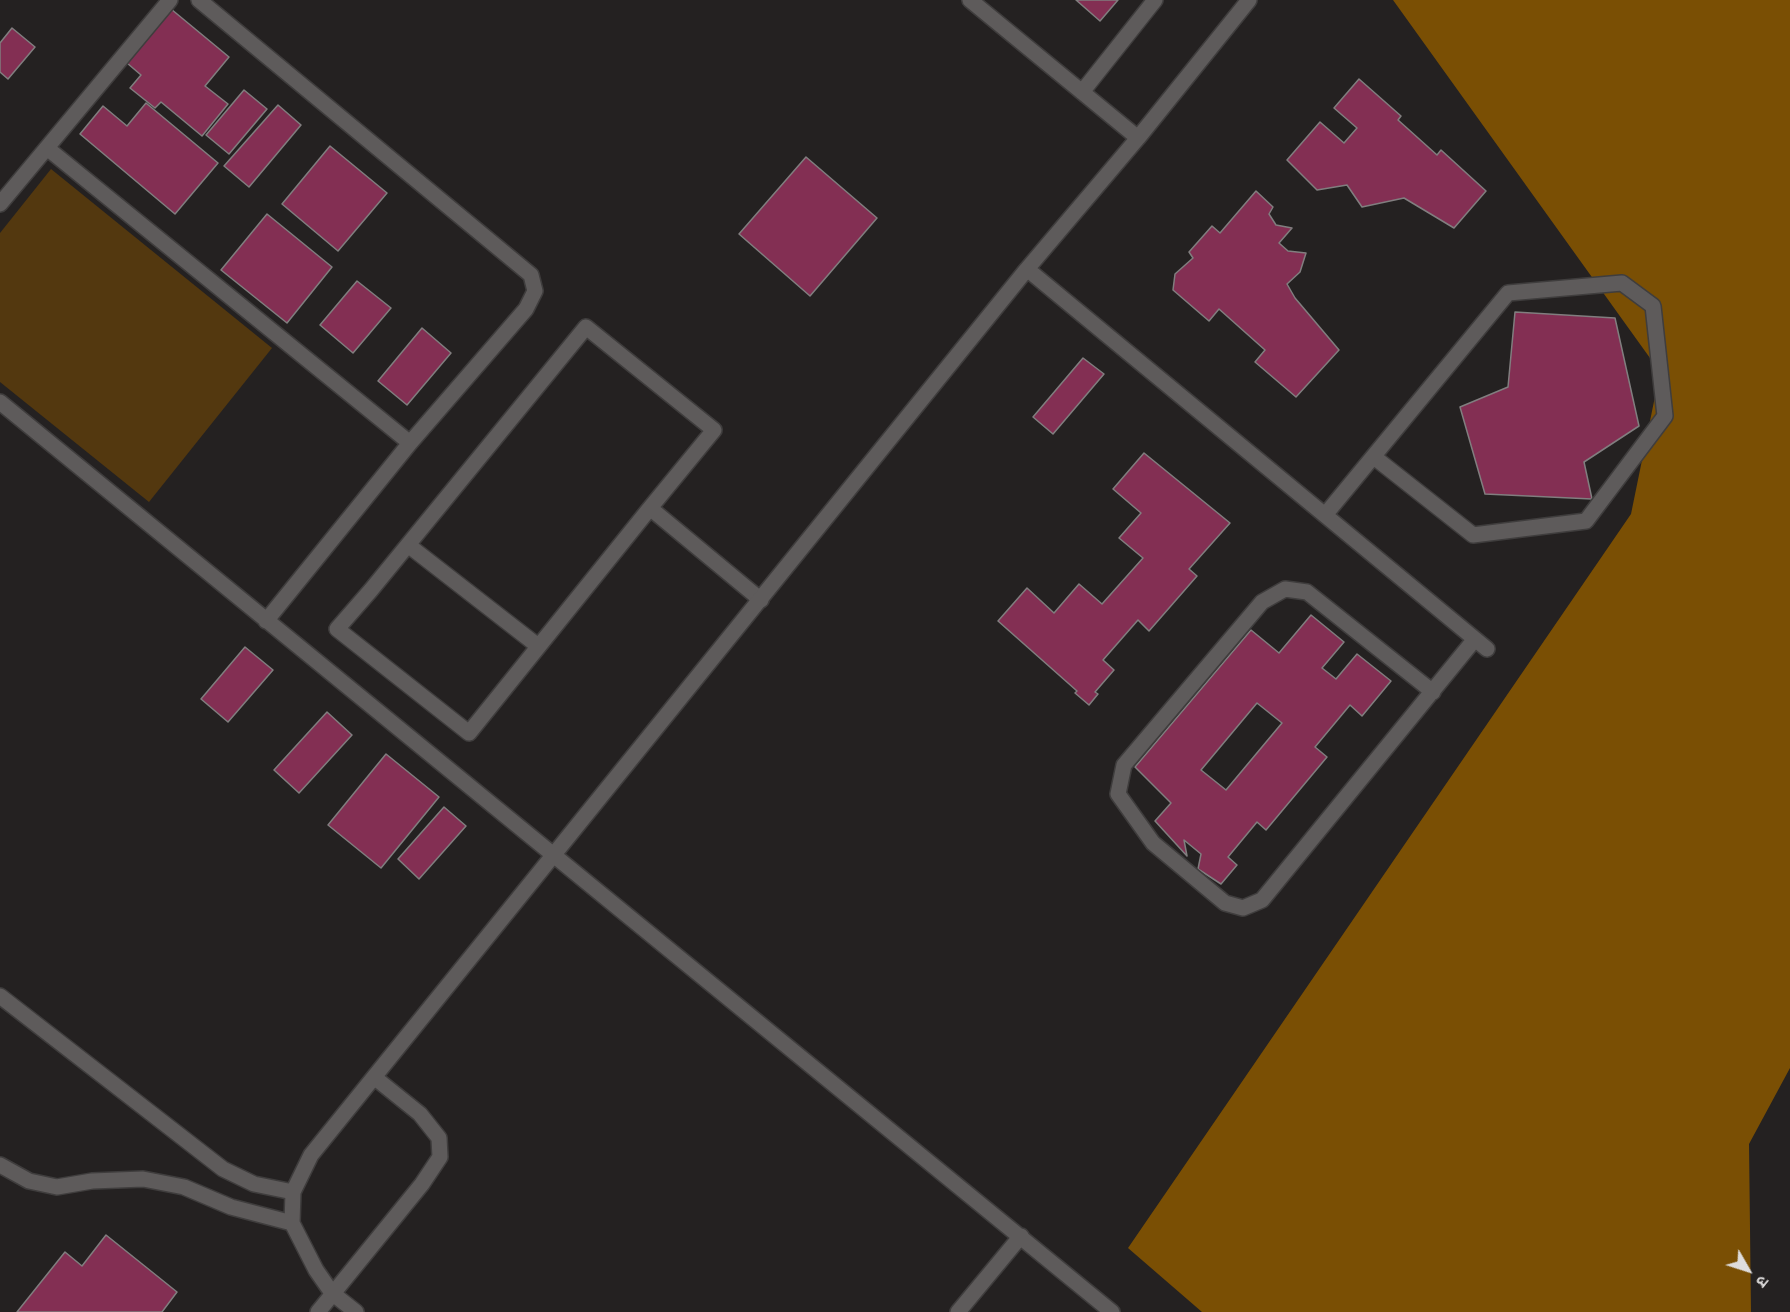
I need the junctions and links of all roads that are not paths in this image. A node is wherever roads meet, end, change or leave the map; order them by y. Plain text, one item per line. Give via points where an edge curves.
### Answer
1 (170, 0) edge
2 (199, 0) edge
3 (970, 0) edge
4 (1155, 0) edge
5 (1249, 0) edge
6 (1082, 92) junction
7 (1138, 138) junction
8 (47, 148) junction
9 (0, 204) edge
10 (1027, 269) junction
11 (0, 402) edge
12 (410, 443) junction
13 (1374, 457) junction
14 (650, 508) junction
15 (1325, 515) junction
16 (408, 545) junction
17 (761, 600) junction
18 (266, 621) junction
19 (538, 646) junction
20 (1433, 692) junction
21 (555, 855) junction
22 (0, 996) edge
23 (374, 1077) junction
24 (0, 1165) edge
25 (293, 1192) junction
26 (292, 1223) junction
27 (1021, 1236) junction
28 (332, 1293) junction
29 (318, 1312) edge
30 (356, 1312) edge
31 (958, 1312) edge
32 (1112, 1312) edge

1 - 8 street
2 - 12 street via 531,275 535,291 526,309
3 - 6 street
4 - 6 street
5 - 7 street
6 - 7 street
7 - 10 street
8 - 9 street
8 - 12 street
10 - 15 street
10 - 17 street
11 - 18 street
12 - 18 street
13 - 13 street via 1508,293 1622,283 1653,306 1665,416 1586,521 1473,536
13 - 15 street
14 - 16 street via 714,429 586,327
14 - 17 street
14 - 19 street
15 - 20 street via 1481,644
16 - 19 street
16 - 19 street via 337,629 469,733
17 - 21 street
18 - 21 street
20 - 20 street via 1262,900 1243,908 1225,903 1153,843 1118,794 1124,765 1262,602 1285,589 1307,592
21 - 23 street
21 - 27 street
22 - 25 street via 223,1169 254,1184
23 - 25 street via 311,1155
23 - 28 street via 420,1114 439,1138 440,1157
24 - 26 street via 29,1181 57,1187 143,1179 184,1187 231,1208
25 - 26 street
26 - 28 street
27 - 31 street
27 - 32 street
28 - 29 street
28 - 30 street

